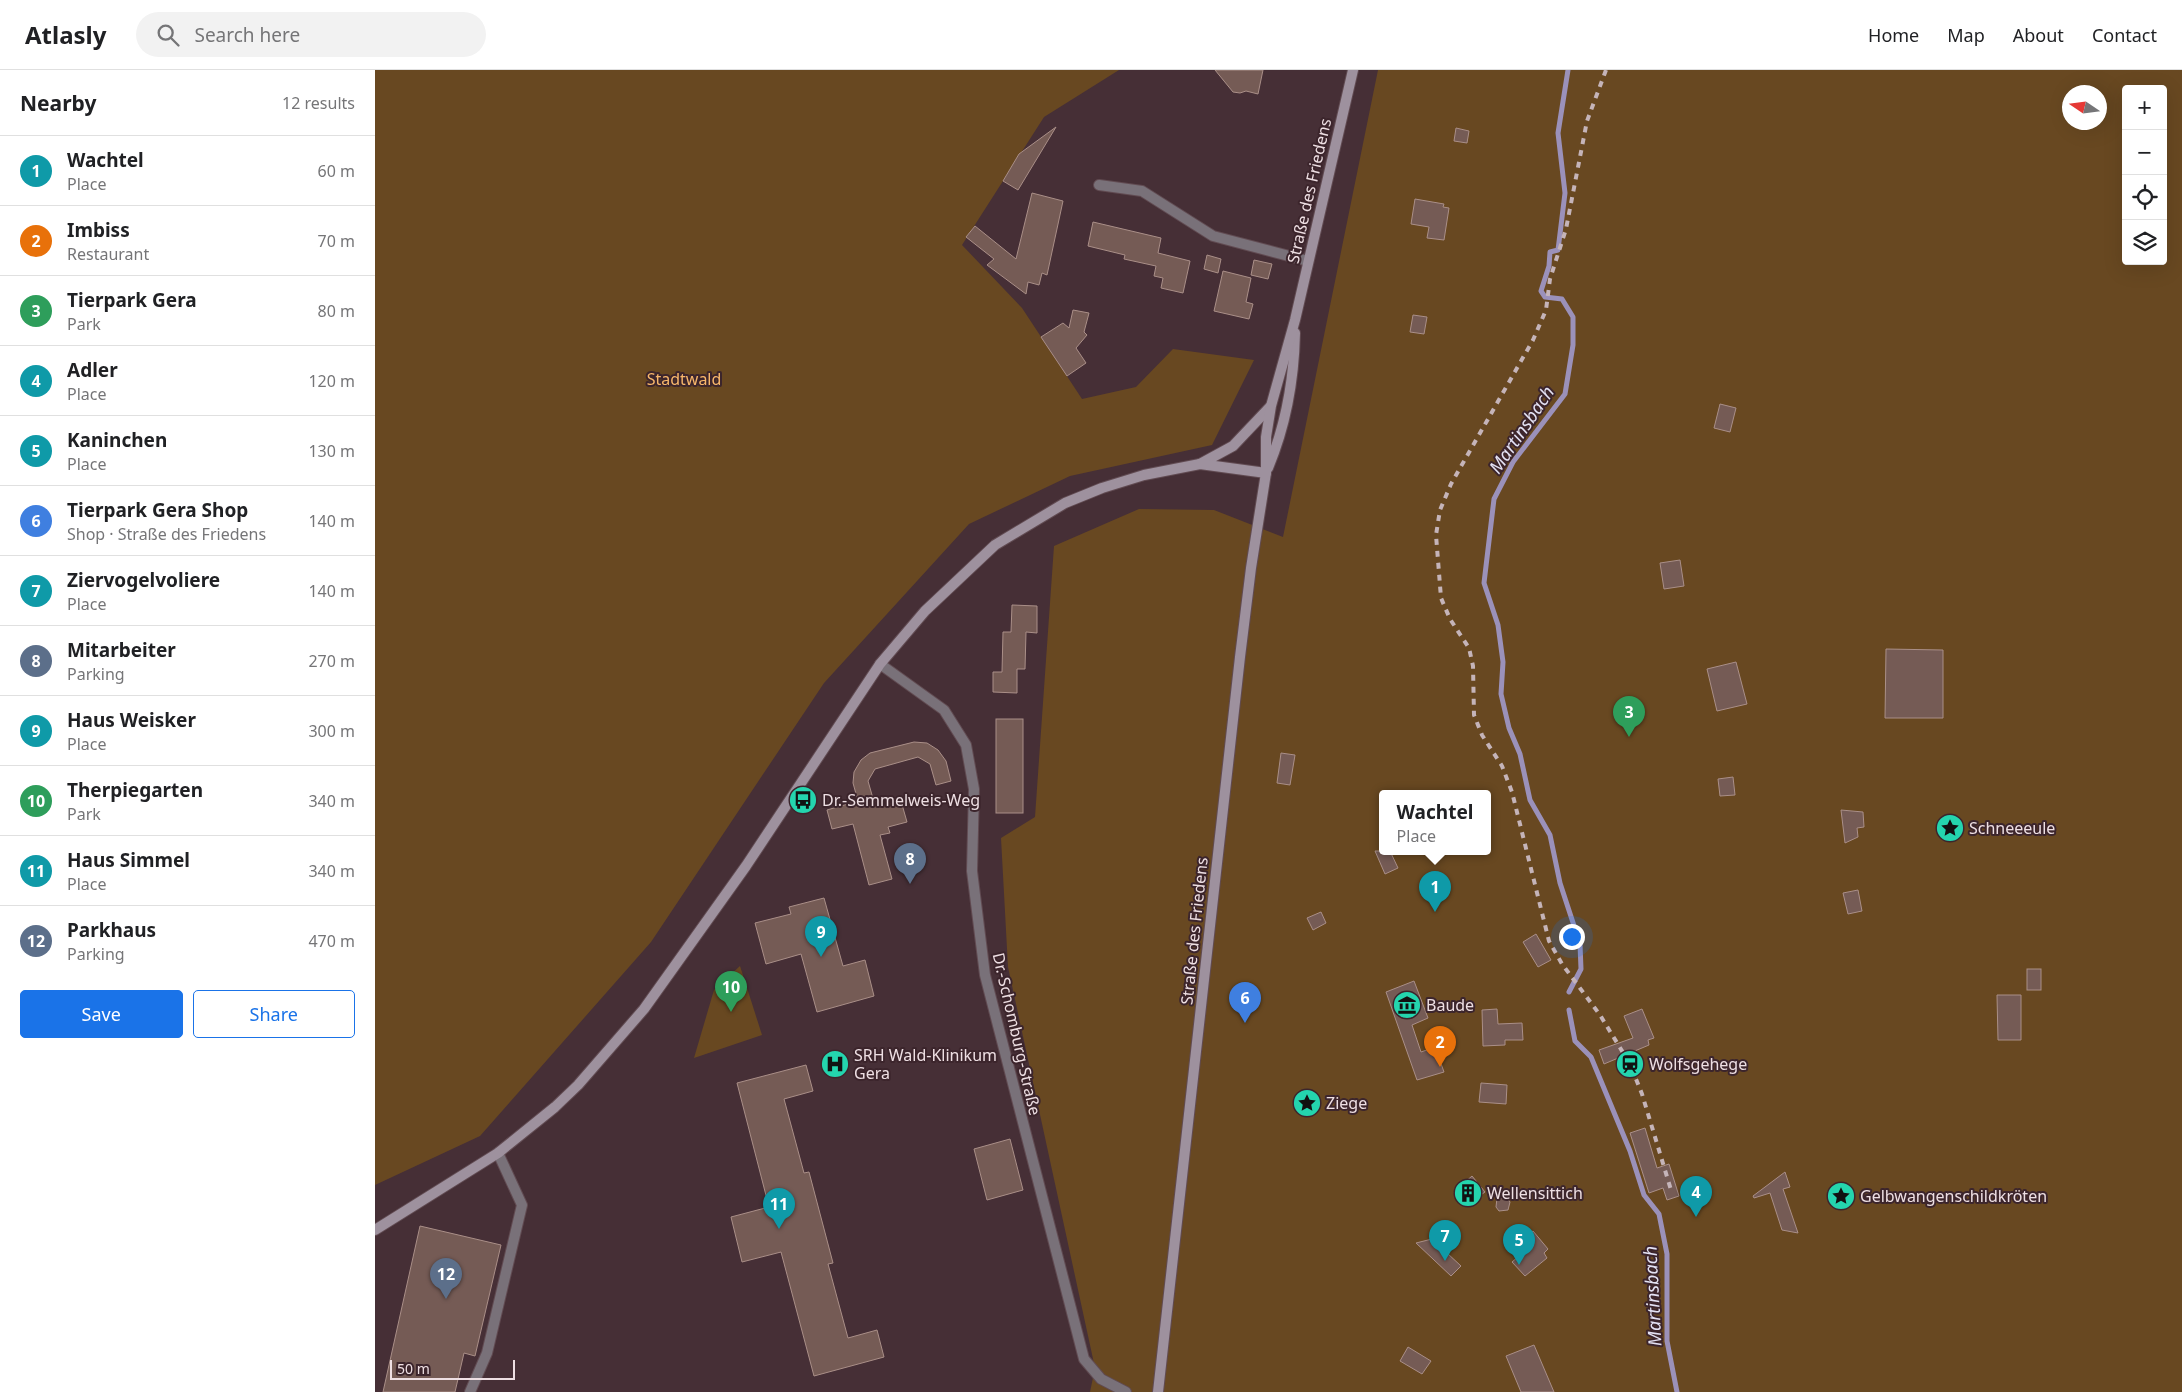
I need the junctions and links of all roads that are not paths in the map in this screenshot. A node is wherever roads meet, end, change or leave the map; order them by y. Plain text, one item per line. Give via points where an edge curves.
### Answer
1 (1353, 70) edge
2 (1099, 185) dead end
3 (1308, 261) junction
4 (1295, 320) junction
5 (1271, 406) junction
6 (1200, 464) junction
7 (1266, 473) junction
8 (880, 664) junction
9 (498, 1153) junction
10 (375, 1230) edge
11 (470, 1392) edge
12 (1126, 1392) edge
13 (1158, 1392) edge

1 - 3 main road, Straße des Friedens
2 - 3 street via 1142,191 1213,236
3 - 4 main road, Straße des Friedens
4 - 5 main road, Straße des Friedens
4 - 7 main road, Straße des Friedens via 1294,369 1280,439
5 - 6 main road via 1238,442
5 - 7 main road, Straße des Friedens via 1266,437
6 - 7 main road
6 - 8 main road via 1144,475 1102,488 1065,503 995,546 925,611
7 - 13 main road, Straße des Friedens via 1241,647
8 - 9 main road via 746,866 644,1009 555,1107
8 - 12 street, Dr.-Schomburg-Straße via 944,710 966,745 974,789 972,871 988,985 1084,1359 1101,1379
9 - 10 main road
9 - 11 street via 522,1205 487,1353

